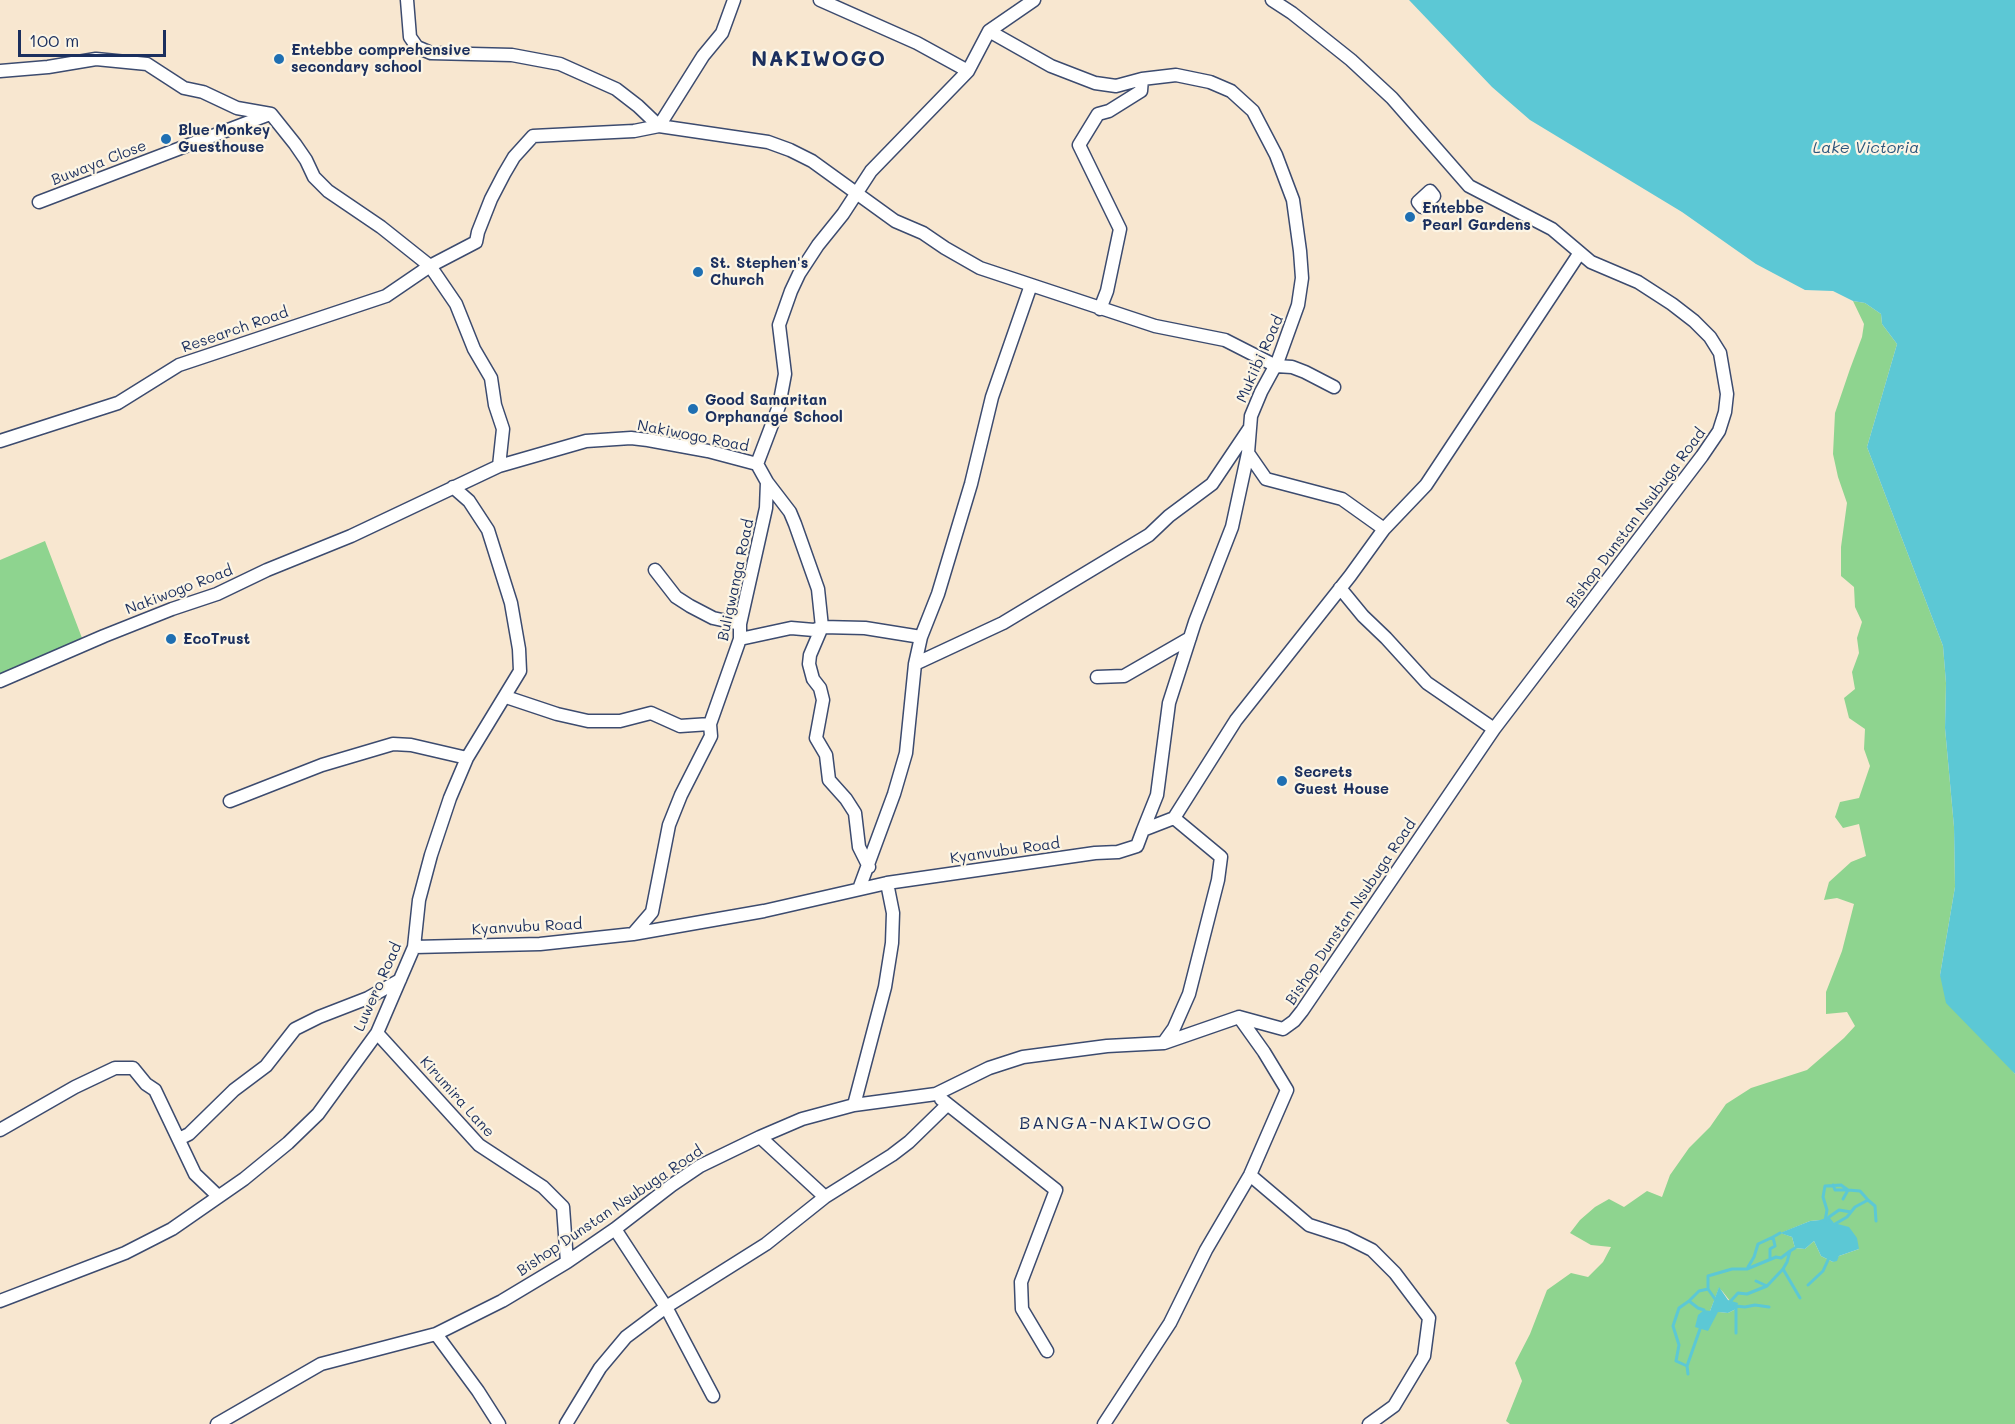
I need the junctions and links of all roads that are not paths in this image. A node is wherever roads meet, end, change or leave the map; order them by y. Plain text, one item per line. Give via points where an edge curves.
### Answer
1 (407, 0) edge
2 (734, 0) edge
3 (820, 0) edge
4 (1034, 0) edge
5 (1272, 0) edge
6 (989, 31) junction
7 (0, 71) edge
8 (968, 71) junction
9 (1142, 79) junction
10 (271, 114) junction
11 (659, 126) junction
12 (856, 194) junction
13 (39, 202) dead end
14 (1579, 254) junction
15 (430, 266) junction
16 (1031, 285) junction
17 (1100, 309) junction
18 (1276, 366) junction
19 (1334, 387) dead end
20 (1249, 428) junction
21 (0, 441) edge
22 (1248, 453) junction
23 (757, 464) junction
24 (499, 466) junction
25 (767, 482) junction
26 (453, 487) junction
27 (1384, 529) junction
28 (656, 570) dead end
29 (1341, 588) junction
30 (740, 624) junction
31 (822, 627) junction
32 (921, 637) junction
33 (1190, 638) junction
34 (740, 639) junction
35 (915, 664) junction
36 (1097, 677) dead end
37 (0, 681) edge
38 (506, 697) junction
39 (710, 724) junction
40 (1494, 729) junction
41 (467, 758) junction
42 (230, 801) dead end
43 (1174, 818) junction
44 (1143, 830) junction
45 (869, 867) junction
46 (887, 883) junction
47 (859, 889) junction
48 (633, 934) junction
49 (414, 947) junction
50 (399, 980) junction
51 (1239, 1017) junction
52 (377, 1032) junction
53 (1164, 1043) junction
54 (936, 1094) junction
55 (854, 1105) junction
56 (947, 1105) junction
57 (0, 1130) edge
58 (759, 1137) junction
59 (179, 1139) junction
60 (1250, 1175) junction
61 (218, 1196) junction
62 (825, 1197) junction
63 (615, 1229) junction
64 (567, 1262) junction
65 (0, 1301) edge
66 (666, 1307) junction
67 (436, 1334) junction
68 (1047, 1351) dead end
69 (713, 1396) dead end
70 (218, 1424) edge
71 (499, 1424) edge
72 (566, 1424) edge
73 (1104, 1424) edge
74 (1369, 1424) edge

1 - 11 street via 410,37 417,47 431,53 512,55 560,64 616,89
2 - 11 street via 723,33
3 - 8 street via 917,43
4 - 6 street, Nakiwogo Road
5 - 14 street, Bishop Dunstan Nsubuga Road via 1352,60 1392,98 1469,186 1552,229
6 - 8 street, Nakiwogo Road
6 - 9 street, Mukiibi Road via 1051,66 1095,83 1116,86
7 - 10 street via 96,59 147,64 184,88 237,108
8 - 12 street, Nakiwogo Road via 871,171
9 - 17 street via 1141,92 1098,114 1079,145 1120,229
9 - 18 street, Mukiibi Road via 1176,75 1210,81 1231,91 1253,111 1276,155 1293,200 1302,278 1296,313
10 - 13 street, Buwaya Close
10 - 15 street via 328,191
11 - 12 street via 768,142 812,161
11 - 15 street, Research Road via 634,131 533,136 504,174 476,242
12 - 16 street via 895,221 923,233 980,268
12 - 23 street, Nakiwogo Road via 818,245 791,291 779,325 785,374 780,406
14 - 27 street via 1426,485
14 - 40 street, Bishop Dunstan Nsubuga Road via 1655,292 1710,337 1724,370 1725,412 1719,431 1702,456
15 - 21 street, Research Road via 386,296 179,365 118,403
15 - 24 street via 456,304 490,378 503,429
16 - 17 street
16 - 32 street via 992,397 939,594
17 - 18 street via 1155,326 1225,340
18 - 19 street via 1292,367
18 - 20 street, Mukiibi Road via 1261,392
20 - 22 street, Mukiibi Road
20 - 35 street via 1212,484 1149,535 1003,623
22 - 27 street via 1266,479 1342,499
22 - 33 street, Mukiibi Road via 1232,527
23 - 24 street, Nakiwogo Road via 631,438 586,441
23 - 25 street
24 - 26 street, Nakiwogo Road
25 - 30 street, Buligwanga Road via 766,508
25 - 31 street via 795,524 818,590
26 - 37 street, Nakiwogo Road via 217,594 104,636
26 - 38 street, Luwero Road via 469,501 488,530 511,603 520,671
27 - 29 street
28 - 30 street via 676,597 713,618
29 - 40 street via 1427,683
29 - 43 street via 1236,720
30 - 34 street, Buligwanga Road
31 - 32 street via 865,628
31 - 34 street via 791,628
31 - 45 street via 809,663 823,700 816,738 826,755 829,780 855,813 860,847
32 - 35 street
33 - 36 street via 1124,676
33 - 44 street, Mukiibi Road via 1169,703 1157,795
34 - 39 street, Buligwanga Road
35 - 45 street via 906,753
38 - 39 street via 588,721 620,721 651,713 680,726
38 - 41 street, Luwero Road
39 - 48 street, Buligwanga Road via 711,736 669,825 652,912
40 - 51 street, Bishop Dunstan Nsubuga Road via 1294,1022 1283,1029
41 - 42 street via 393,744 322,765
41 - 49 street, Luwero Road via 431,855 419,900
43 - 44 street, Kyanvubu Road
43 - 53 street via 1221,857 1189,994
44 - 46 street, Kyanvubu Road via 1137,846 1118,852
45 - 47 street
46 - 47 street, Kyanvubu Road
46 - 55 street via 893,913 892,943 885,987
47 - 48 street, Kyanvubu Road via 764,911
48 - 49 street, Kyanvubu Road via 540,944
49 - 50 street, Luwero Road
50 - 52 street, Luwero Road
50 - 59 street via 368,998 295,1029 266,1066
51 - 53 street, Bishop Dunstan Nsubuga Road
51 - 60 street via 1287,1090
52 - 61 street, Luwero Road via 318,1113 288,1143
52 - 64 street, Kirumira Lane via 478,1145 543,1187 559,1202 563,1207
53 - 54 street, Bishop Dunstan Nsubuga Road via 1023,1057 989,1068
54 - 55 street, Bishop Dunstan Nsubuga Road
54 - 56 street
55 - 58 street, Bishop Dunstan Nsubuga Road via 802,1119
56 - 62 street via 892,1155
56 - 68 street via 1056,1190 1021,1282 1022,1308
57 - 59 street via 115,1068 133,1068 155,1090
58 - 62 street
58 - 63 street, Bishop Dunstan Nsubuga Road via 700,1166
59 - 61 street via 195,1174
60 - 73 street via 1206,1250 1170,1323
60 - 74 street via 1309,1225 1372,1250 1429,1318 1424,1356 1394,1406
61 - 65 street, Luwero Road via 172,1229 125,1253
62 - 66 street via 766,1244
63 - 64 street, Bishop Dunstan Nsubuga Road
63 - 66 street
64 - 67 street, Bishop Dunstan Nsubuga Road
66 - 69 street
66 - 72 street via 612,1352
67 - 70 street, Bishop Dunstan Nsubuga Road via 321,1364
67 - 71 street

